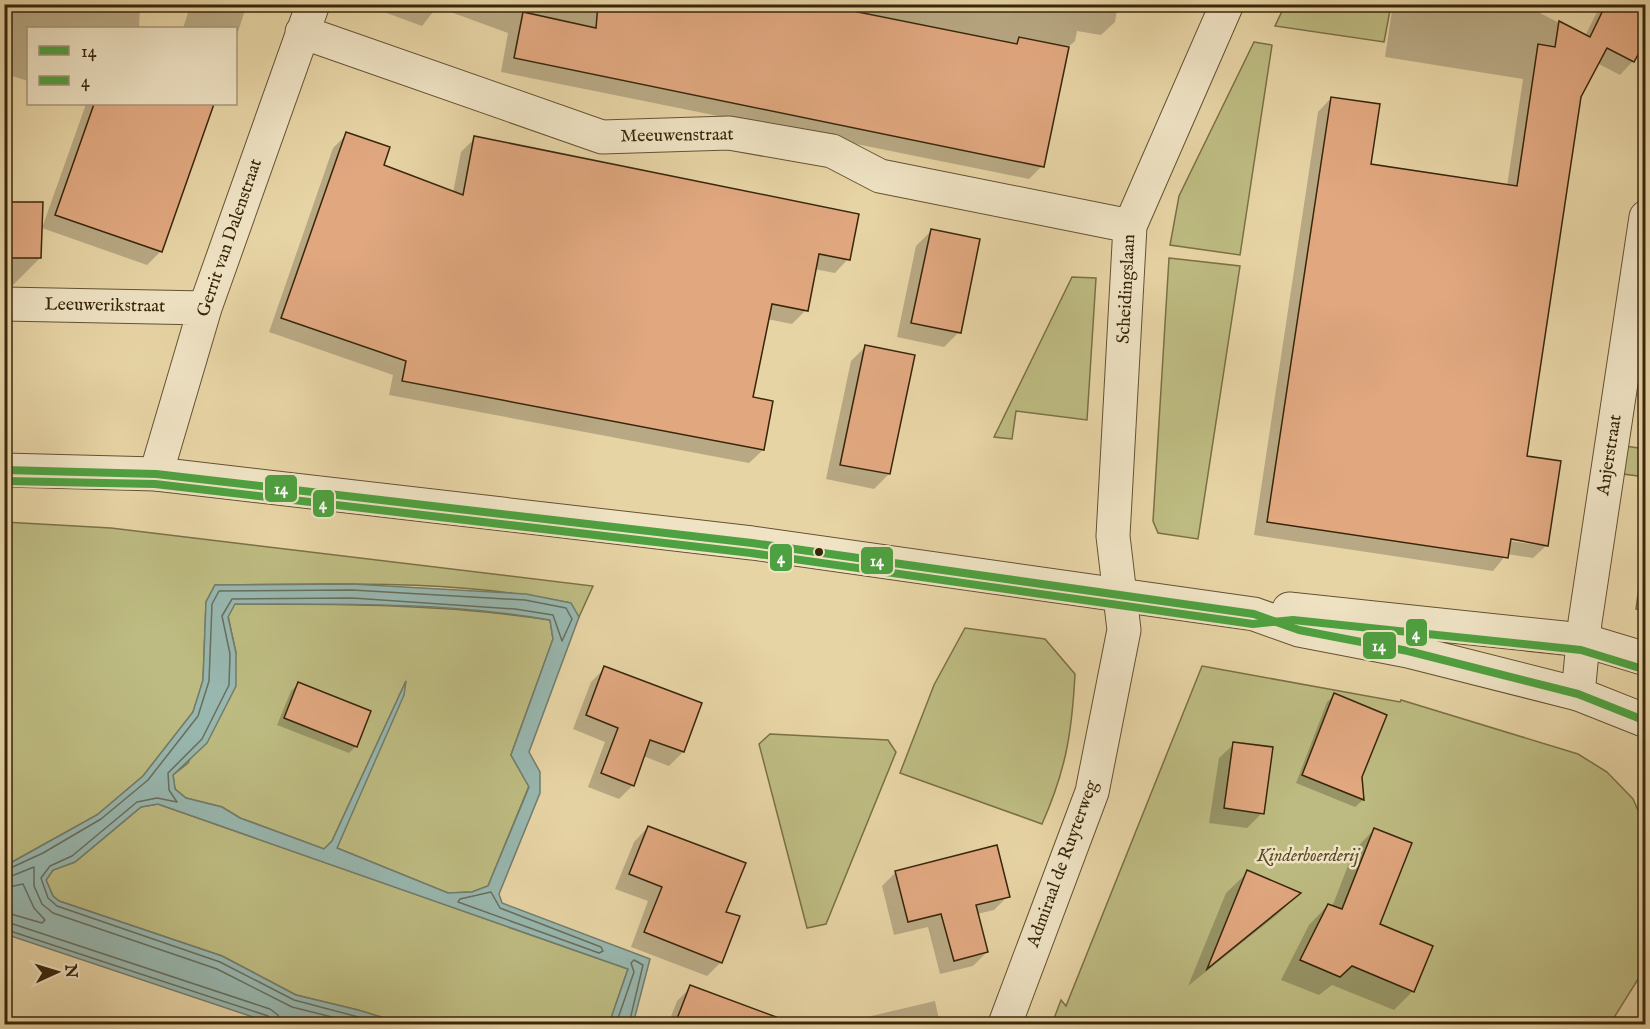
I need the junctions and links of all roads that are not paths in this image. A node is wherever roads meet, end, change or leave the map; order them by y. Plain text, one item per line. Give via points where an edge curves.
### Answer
1 (1227, 4) edge
2 (307, 18) edge
3 (1646, 217) edge
4 (1130, 226) junction
5 (4, 304) edge
6 (206, 308) junction
7 (4, 470) edge
8 (156, 474) junction
9 (1120, 594) junction
10 (1254, 614) junction
11 (1582, 640) junction
12 (1646, 659) edge
13 (1578, 694) junction
14 (1646, 721) edge
15 (1005, 1024) edge

1 - 4 street, Scheidingslaan
2 - 4 street, Meeuwenstraat via 602,137 729,133 832,151 880,176
2 - 6 street, Gerrit van Dalenstraat
3 - 11 street, Anjerstraat
4 - 9 street, Scheidingslaan via 1113,536
5 - 6 street, Leeuwerikstraat
6 - 8 street, Gerrit van Dalenstraat
7 - 8 street
8 - 9 street via 740,541
9 - 10 street
9 - 15 street, Admiraal de Ruyterweg via 1124,630 1092,792
10 - 11 street via 1293,609
10 - 13 street via 1299,630 1408,651
11 - 12 street
11 - 13 street, Anjerstraat
13 - 14 street

